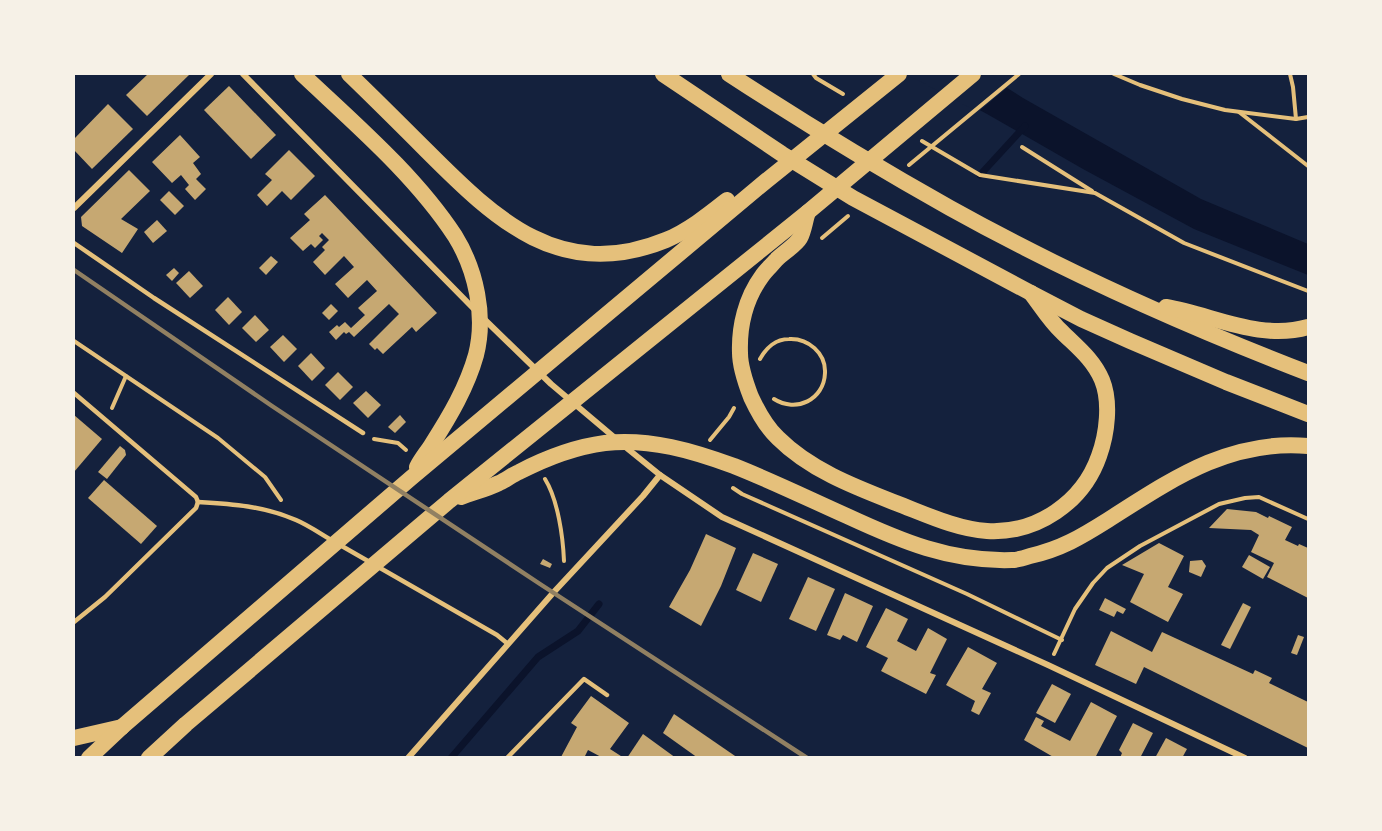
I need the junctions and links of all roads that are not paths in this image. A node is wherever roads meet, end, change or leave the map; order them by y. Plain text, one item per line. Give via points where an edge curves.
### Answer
1 (211, 74) edge
2 (243, 74) edge
3 (302, 74) edge
4 (349, 74) edge
5 (663, 74) edge
6 (729, 74) edge
7 (898, 74) edge
8 (973, 74) edge
9 (766, 181) junction
10 (74, 208) edge
11 (808, 212) junction
12 (74, 243) edge
13 (1030, 293) junction
14 (1136, 301) junction
15 (1308, 327) edge
16 (1308, 373) edge
17 (74, 393) edge
18 (1308, 414) edge
19 (363, 433) road end
20 (1308, 446) edge
21 (660, 475) junction
22 (411, 478) junction
23 (448, 501) junction
24 (198, 502) junction
25 (74, 622) edge
26 (508, 644) junction
27 (607, 695) dead end
28 (123, 726) junction
29 (74, 738) edge
30 (89, 758) edge
31 (149, 758) edge
32 (408, 758) edge
33 (507, 758) edge
34 (1245, 758) edge

1 - 10 street
2 - 21 street via 509,344
3 - 22 highway via 413,183 456,238 468,262 481,321 476,354 456,406
4 - 9 highway via 466,190 518,230 558,248 613,254 667,240 736,194
5 - 13 highway via 853,198
6 - 14 highway via 951,209
7 - 9 highway
8 - 11 highway
9 - 22 highway
11 - 13 highway via 800,238 762,275 750,295 741,325 740,355 759,415 777,438 799,456 848,483 962,527 1011,530 1046,519 1085,484 1106,434 1103,383 1096,368
11 - 23 highway
12 - 19 lane
13 - 18 highway via 1130,341
14 - 15 highway via 1269,332
14 - 16 highway
17 - 24 lane
20 - 23 highway via 1282,444 1204,463 1076,540 1015,560 976,560 941,553 890,535 716,459 648,444 585,446 556,455 501,483
21 - 26 street
21 - 34 street via 722,517
22 - 28 highway
23 - 31 highway
24 - 25 lane via 105,597
24 - 26 lane via 247,505 295,519
26 - 32 street
27 - 33 lane via 584,679
28 - 29 highway
28 - 30 highway

